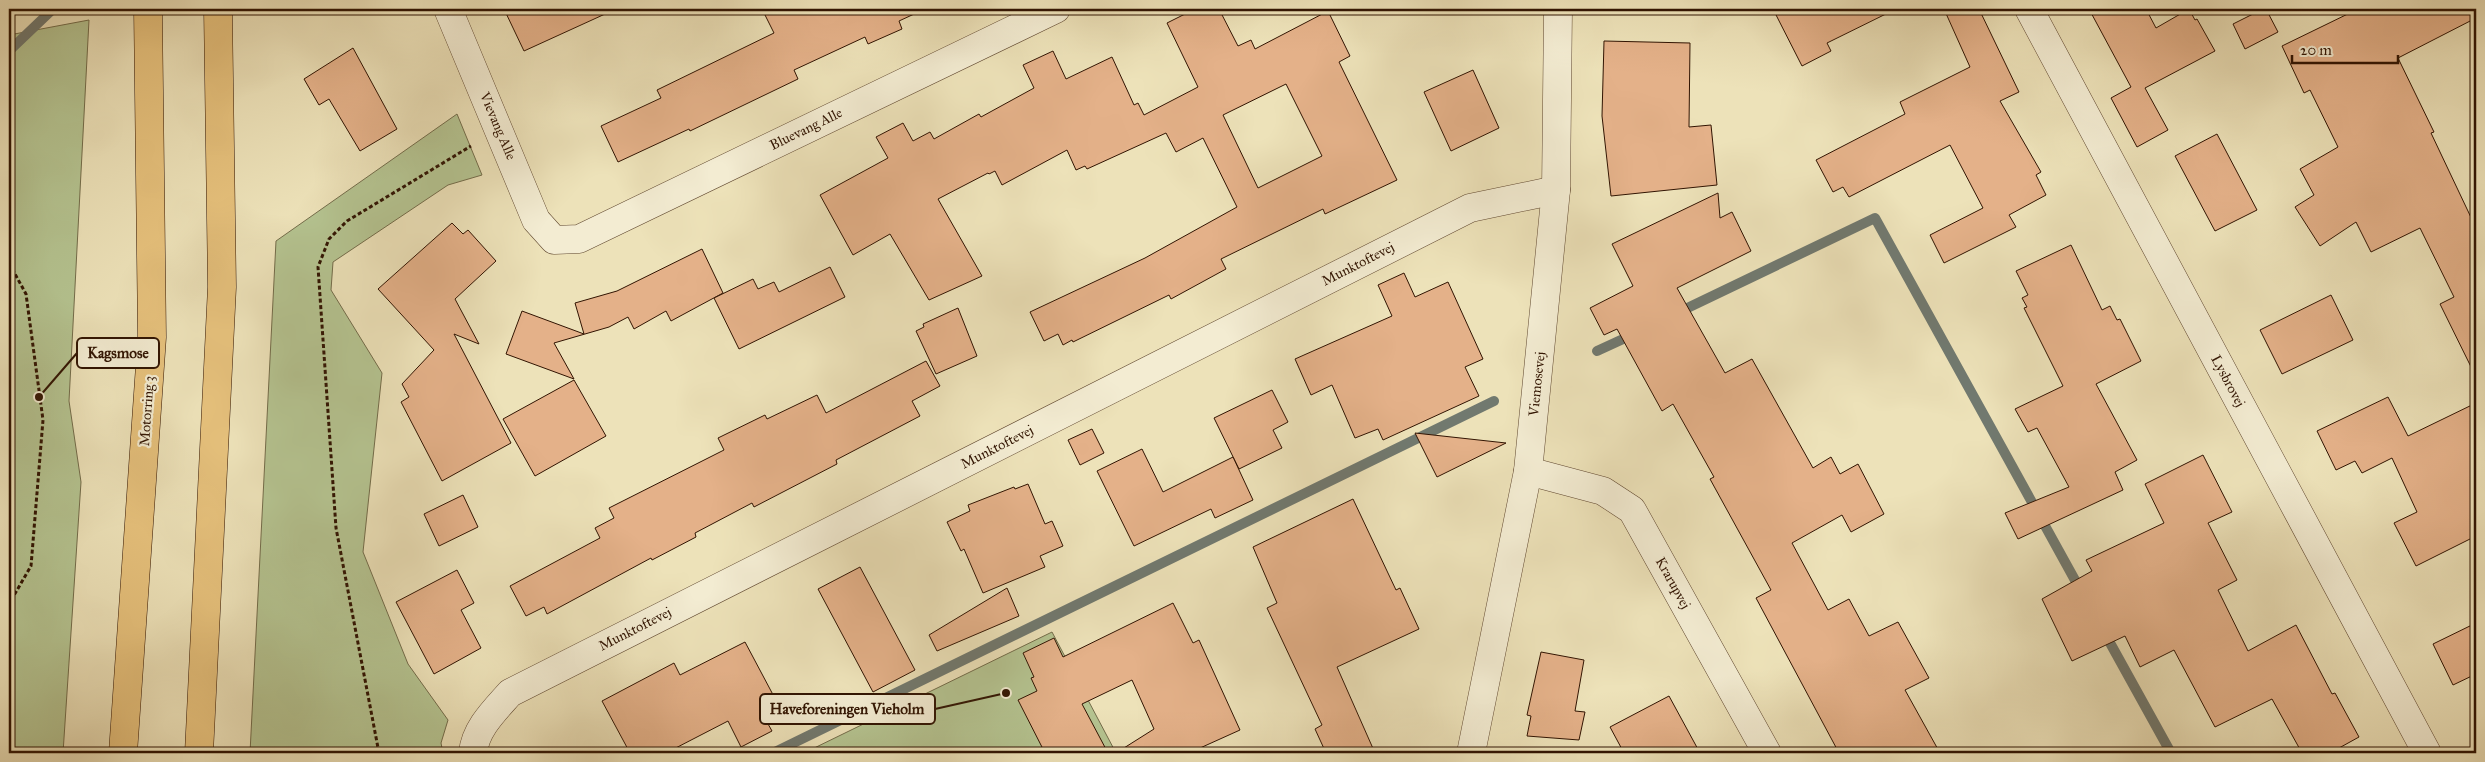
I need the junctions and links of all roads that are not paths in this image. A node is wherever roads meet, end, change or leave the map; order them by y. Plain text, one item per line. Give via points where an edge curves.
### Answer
1 (148, 9) edge
2 (218, 9) edge
3 (448, 9) edge
4 (1056, 9) edge
5 (1558, 9) edge
6 (2029, 9) edge
7 (1556, 190) junction
8 (554, 240) joint
9 (1528, 472) junction
10 (123, 753) edge
11 (200, 753) edge
12 (473, 753) edge
13 (1471, 753) edge
14 (1767, 753) edge
15 (2427, 753) edge

1 - 10 highway, Motorring 3 via 152,337
2 - 11 highway via 222,287
3 - 8 street, Vievang Alle via 536,220
4 - 8 street, Bluevang Alle via 579,239
5 - 7 street, Viemosevej
6 - 15 street, Lysbrovej
7 - 9 street, Viemosevej
7 - 12 street, Munktoftevej via 1470,208 510,692 488,718 474,744
9 - 13 street, Viemosevej
9 - 14 street, Krarupvej via 1603,491 1632,510

